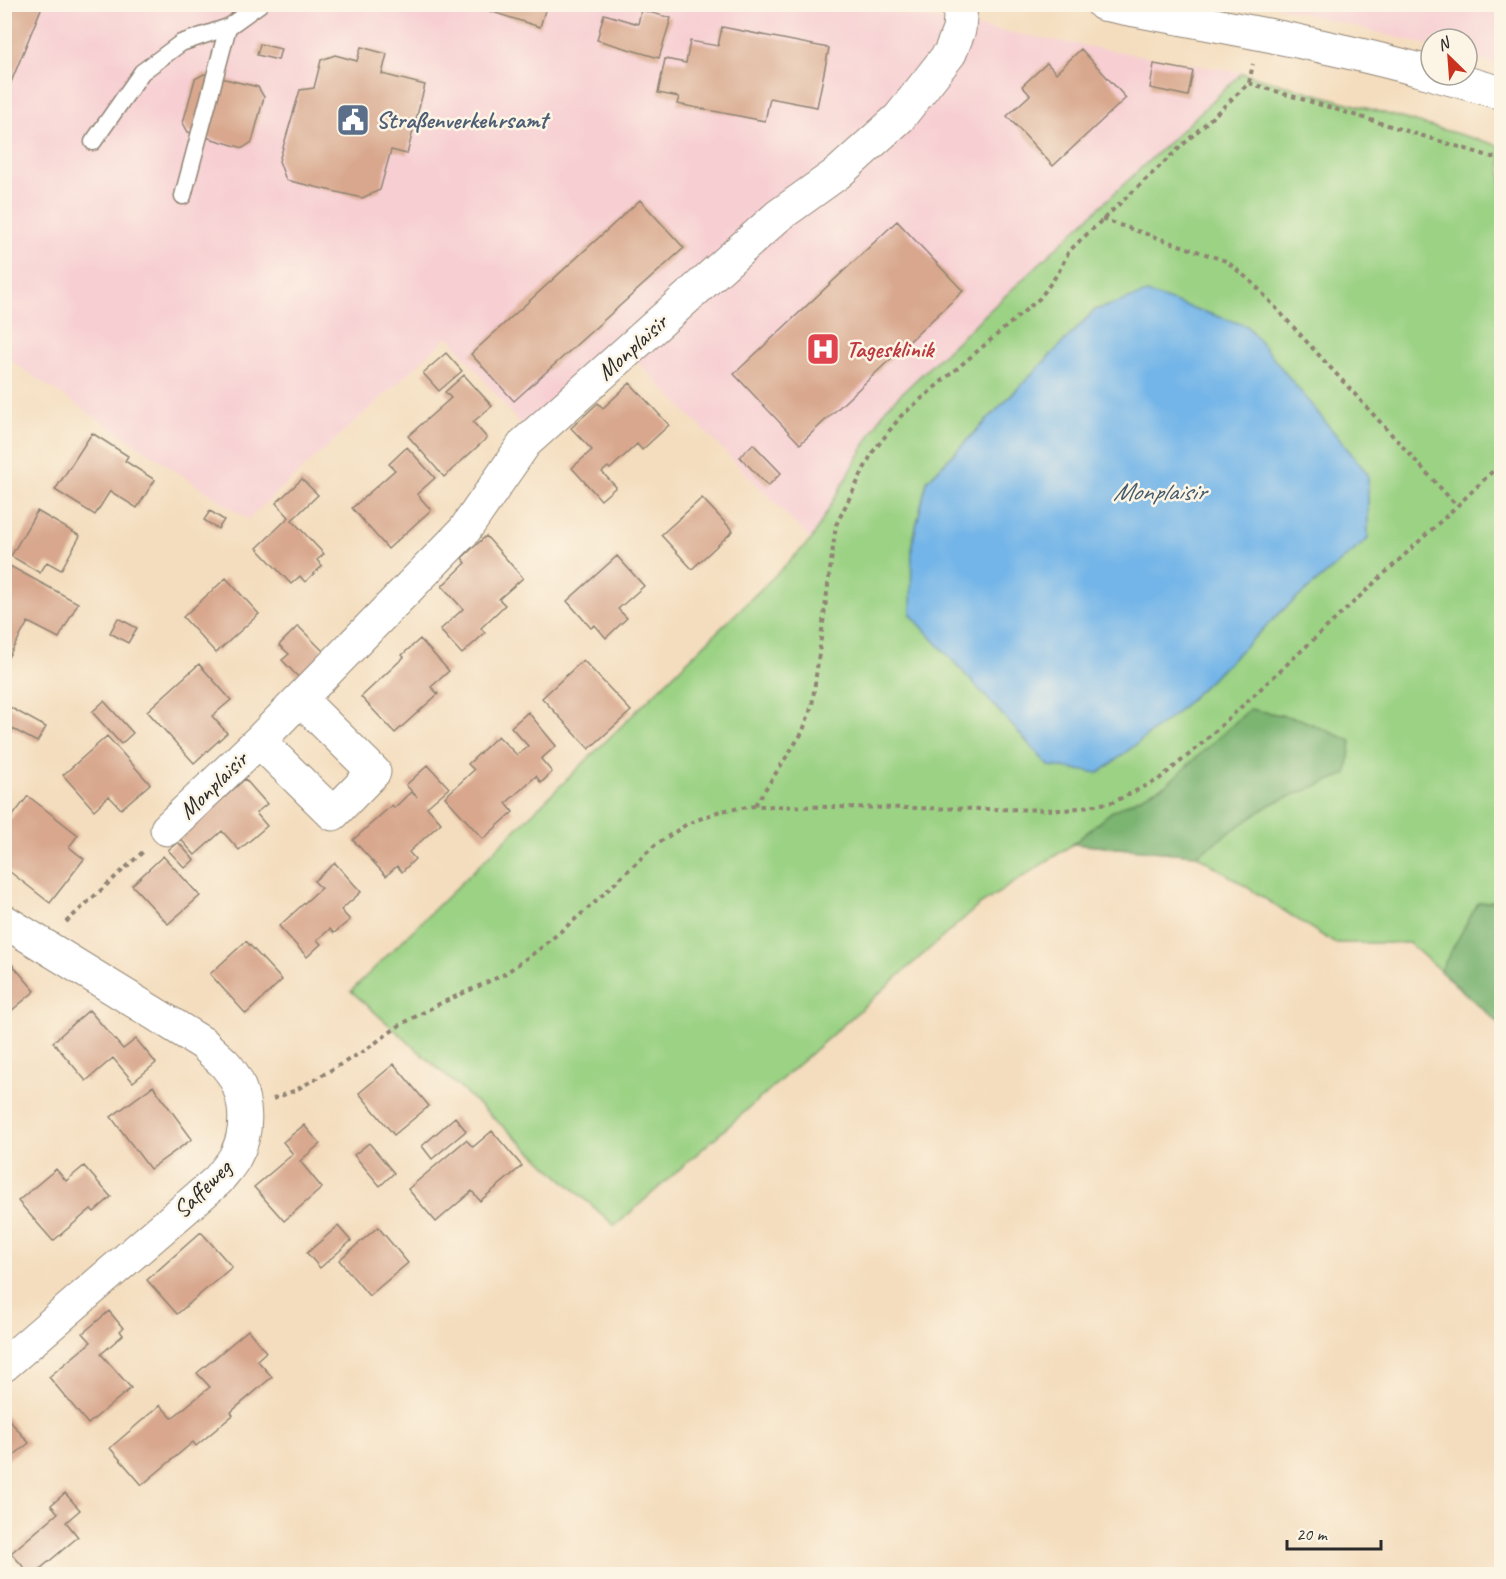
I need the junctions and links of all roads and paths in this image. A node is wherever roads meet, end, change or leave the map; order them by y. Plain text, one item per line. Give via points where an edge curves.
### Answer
1 (260, 4) edge
2 (961, 4) edge
3 (1103, 4) edge
4 (228, 27) junction
5 (1260, 34) junction
6 (1419, 70) edge
7 (1249, 83) junction
8 (1479, 87) edge
9 (1502, 93) edge
10 (93, 141) dead end
11 (1502, 160) edge
12 (183, 196) dead end
13 (1102, 219) junction
14 (1502, 462) edge
15 (1457, 506) junction
16 (300, 699) junction
17 (259, 741) junction
18 (755, 806) junction
19 (167, 829) joint
20 (4, 921) edge
21 (42, 943) junction
22 (245, 1110) junction
23 (4, 1365) edge

1 - 4 lane
2 - 16 street, Monplaisir via 959,30 950,53 900,118 838,173 778,216 525,443 464,531
3 - 5 street
4 - 10 lane via 181,43 142,72
4 - 12 lane
5 - 6 street
5 - 7 path
7 - 11 path
7 - 13 path
8 - 9 street
13 - 15 path via 1226,261 1235,268
13 - 18 path via 1069,251 1040,298 901,416 872,453 836,525 812,706 802,733
14 - 15 path
15 - 18 path via 1197,748 1158,780 1113,802 1065,810
16 - 17 street, Monplaisir
16 - 17 street, Monplaisir via 374,771 333,814
17 - 19 street, Monplaisir
18 - 22 path via 720,810 687,824 655,845 593,904 503,975 400,1025 296,1090
19 - 21 path
20 - 21 street, Saffeweg
21 - 22 street, Saffeweg via 204,1044 226,1065 239,1088
22 - 23 street, Saffeweg via 244,1134 235,1158 218,1180

